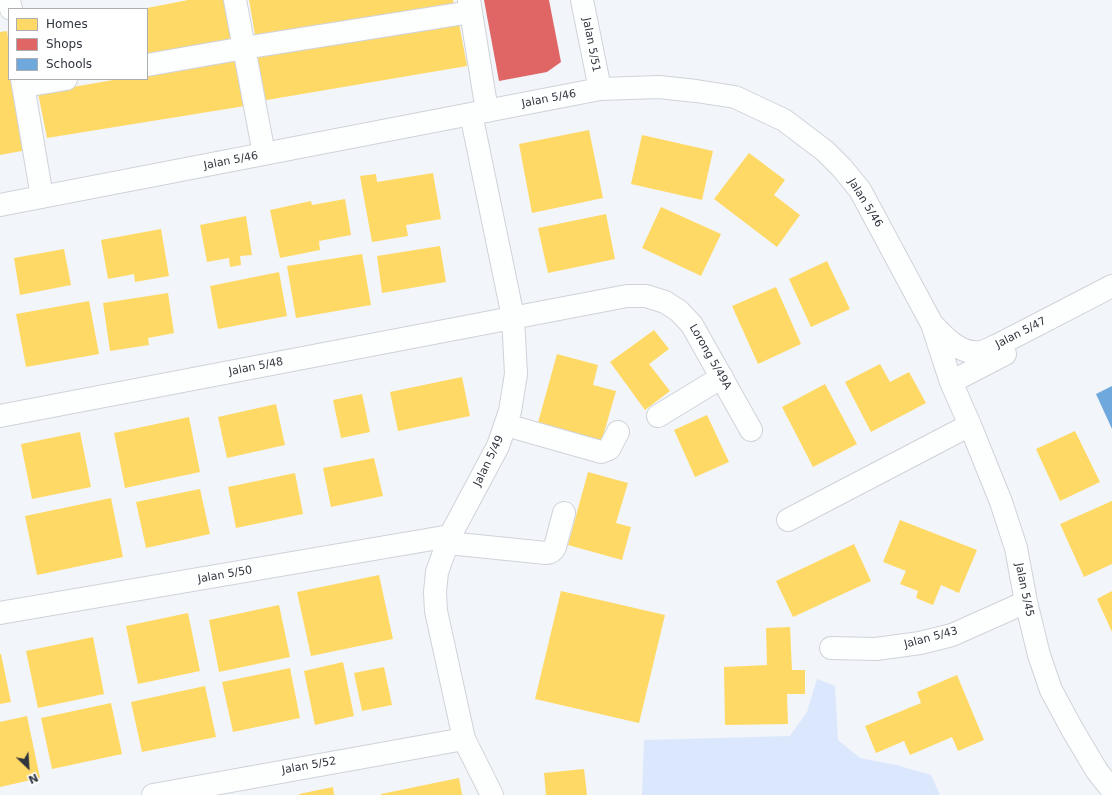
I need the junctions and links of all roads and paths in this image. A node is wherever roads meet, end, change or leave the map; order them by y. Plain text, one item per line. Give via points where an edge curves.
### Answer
1 (235, 0) edge
2 (582, 0) edge
3 (470, 6) edge
4 (244, 48) junction
5 (148, 65) edge
6 (55, 80) edge
7 (23, 83) edge
8 (600, 89) junction
9 (479, 113) junction
10 (264, 154) junction
11 (42, 197) junction
12 (0, 205) edge
13 (1112, 286) edge
14 (1112, 300) edge
15 (513, 317) junction
16 (932, 324) junction
17 (722, 377) junction
18 (951, 382) junction
19 (0, 416) edge
20 (658, 416) dead end
21 (506, 425) junction
22 (970, 425) junction
23 (751, 430) dead end
24 (618, 432) dead end
25 (564, 513) dead end
26 (788, 520) dead end
27 (449, 540) junction
28 (1026, 602) junction
29 (0, 613) edge
30 (831, 648) dead end
31 (464, 739) junction
32 (1112, 790) edge
33 (153, 795) edge
34 (492, 795) edge

1 - 4 street
2 - 8 street, Jalan 5/51
3 - 4 street
3 - 9 street, Jalan 5/49
4 - 5 street
4 - 10 street
6 - 7 street
7 - 11 street
8 - 9 street, Jalan 5/46
8 - 16 street, Jalan 5/46 via 659,87 712,93 734,97 784,120 825,151 860,190
9 - 10 street, Jalan 5/46
9 - 15 street, Jalan 5/49
10 - 11 street, Jalan 5/46
11 - 12 street, Jalan 5/46
13 - 16 street, Jalan 5/47 via 982,352 962,349
14 - 18 street, Jalan 5/47
15 - 17 street, Lorong 5/49A via 627,296 646,296 665,302 680,311 692,325
15 - 19 street, Jalan 5/48
15 - 21 street, Jalan 5/49 via 516,374
16 - 18 street, Jalan 5/46
17 - 20 street
17 - 23 street, Lorong 5/49A
18 - 22 street, Jalan 5/45
21 - 24 street via 601,452 609,449
21 - 27 street, Jalan 5/49 via 498,446
22 - 26 street
22 - 28 street, Jalan 5/45 via 1001,502 1016,548
25 - 27 street, Jalan 5/50 via 555,547 550,553
27 - 29 street, Jalan 5/50
27 - 31 street, Jalan 5/49 via 437,572 436,611
28 - 30 street, Jalan 5/43 via 952,635 920,643 876,650
28 - 32 street, Jalan 5/45 via 1051,690 1097,771
31 - 33 street, Jalan 5/52
31 - 34 street, Jalan 5/49

